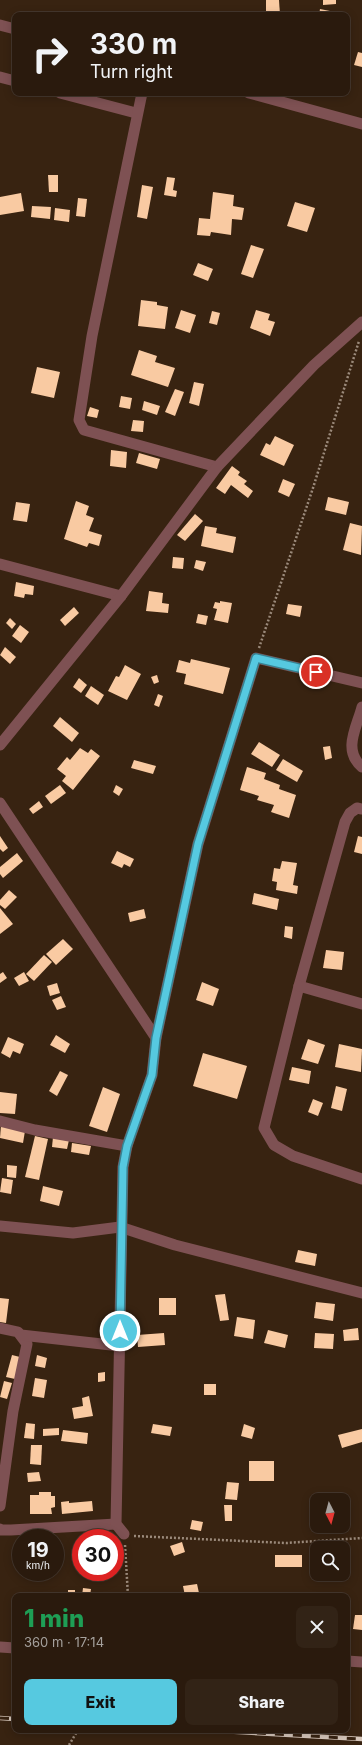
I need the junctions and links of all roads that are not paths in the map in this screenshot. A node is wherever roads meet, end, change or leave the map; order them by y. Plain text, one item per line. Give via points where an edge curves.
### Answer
1 (0, 25) edge
2 (12, 28) edge
3 (0, 77) edge
4 (12, 80) edge
5 (71, 96) edge
6 (141, 96) edge
7 (260, 96) edge
8 (136, 113) junction
9 (362, 124) edge
10 (362, 322) edge
11 (217, 467) junction
12 (0, 564) edge
13 (121, 596) junction
14 (362, 683) edge
15 (362, 707) edge
16 (0, 745) edge
17 (362, 767) edge
18 (0, 802) edge
19 (362, 809) edge
20 (299, 986) junction
21 (362, 1004) edge
22 (156, 1038) junction
23 (0, 1121) edge
24 (127, 1146) junction
25 (362, 1179) edge
26 (0, 1226) edge
27 (120, 1227) junction
28 (362, 1293) edge
29 (0, 1328) edge
30 (22, 1335) junction
31 (120, 1346) junction
32 (0, 1506) edge
33 (116, 1524) junction
34 (0, 1529) edge
35 (120, 1529) edge
36 (0, 1647) edge
37 (12, 1648) edge
38 (350, 1662) edge
39 (362, 1662) edge

1 - 2 street
3 - 4 street
5 - 8 street
6 - 8 street
7 - 9 street
8 - 11 street via 92,336 79,420 84,430
10 - 11 street via 314,365
11 - 13 street
12 - 13 street
13 - 16 street
14 - 22 street via 256,658 198,844
15 - 17 street via 352,736 352,752
18 - 22 street
19 - 20 street via 357,808 350,813 345,822
20 - 21 street
20 - 25 street via 264,1128 274,1145 293,1156
22 - 24 street via 152,1075
23 - 24 street via 35,1130
24 - 27 street via 123,1167
26 - 27 street via 73,1233
27 - 28 street via 175,1245
27 - 31 street
29 - 30 street
30 - 31 street
30 - 32 street via 27,1344
31 - 33 street
33 - 34 street
33 - 35 street
36 - 37 street
38 - 39 street

